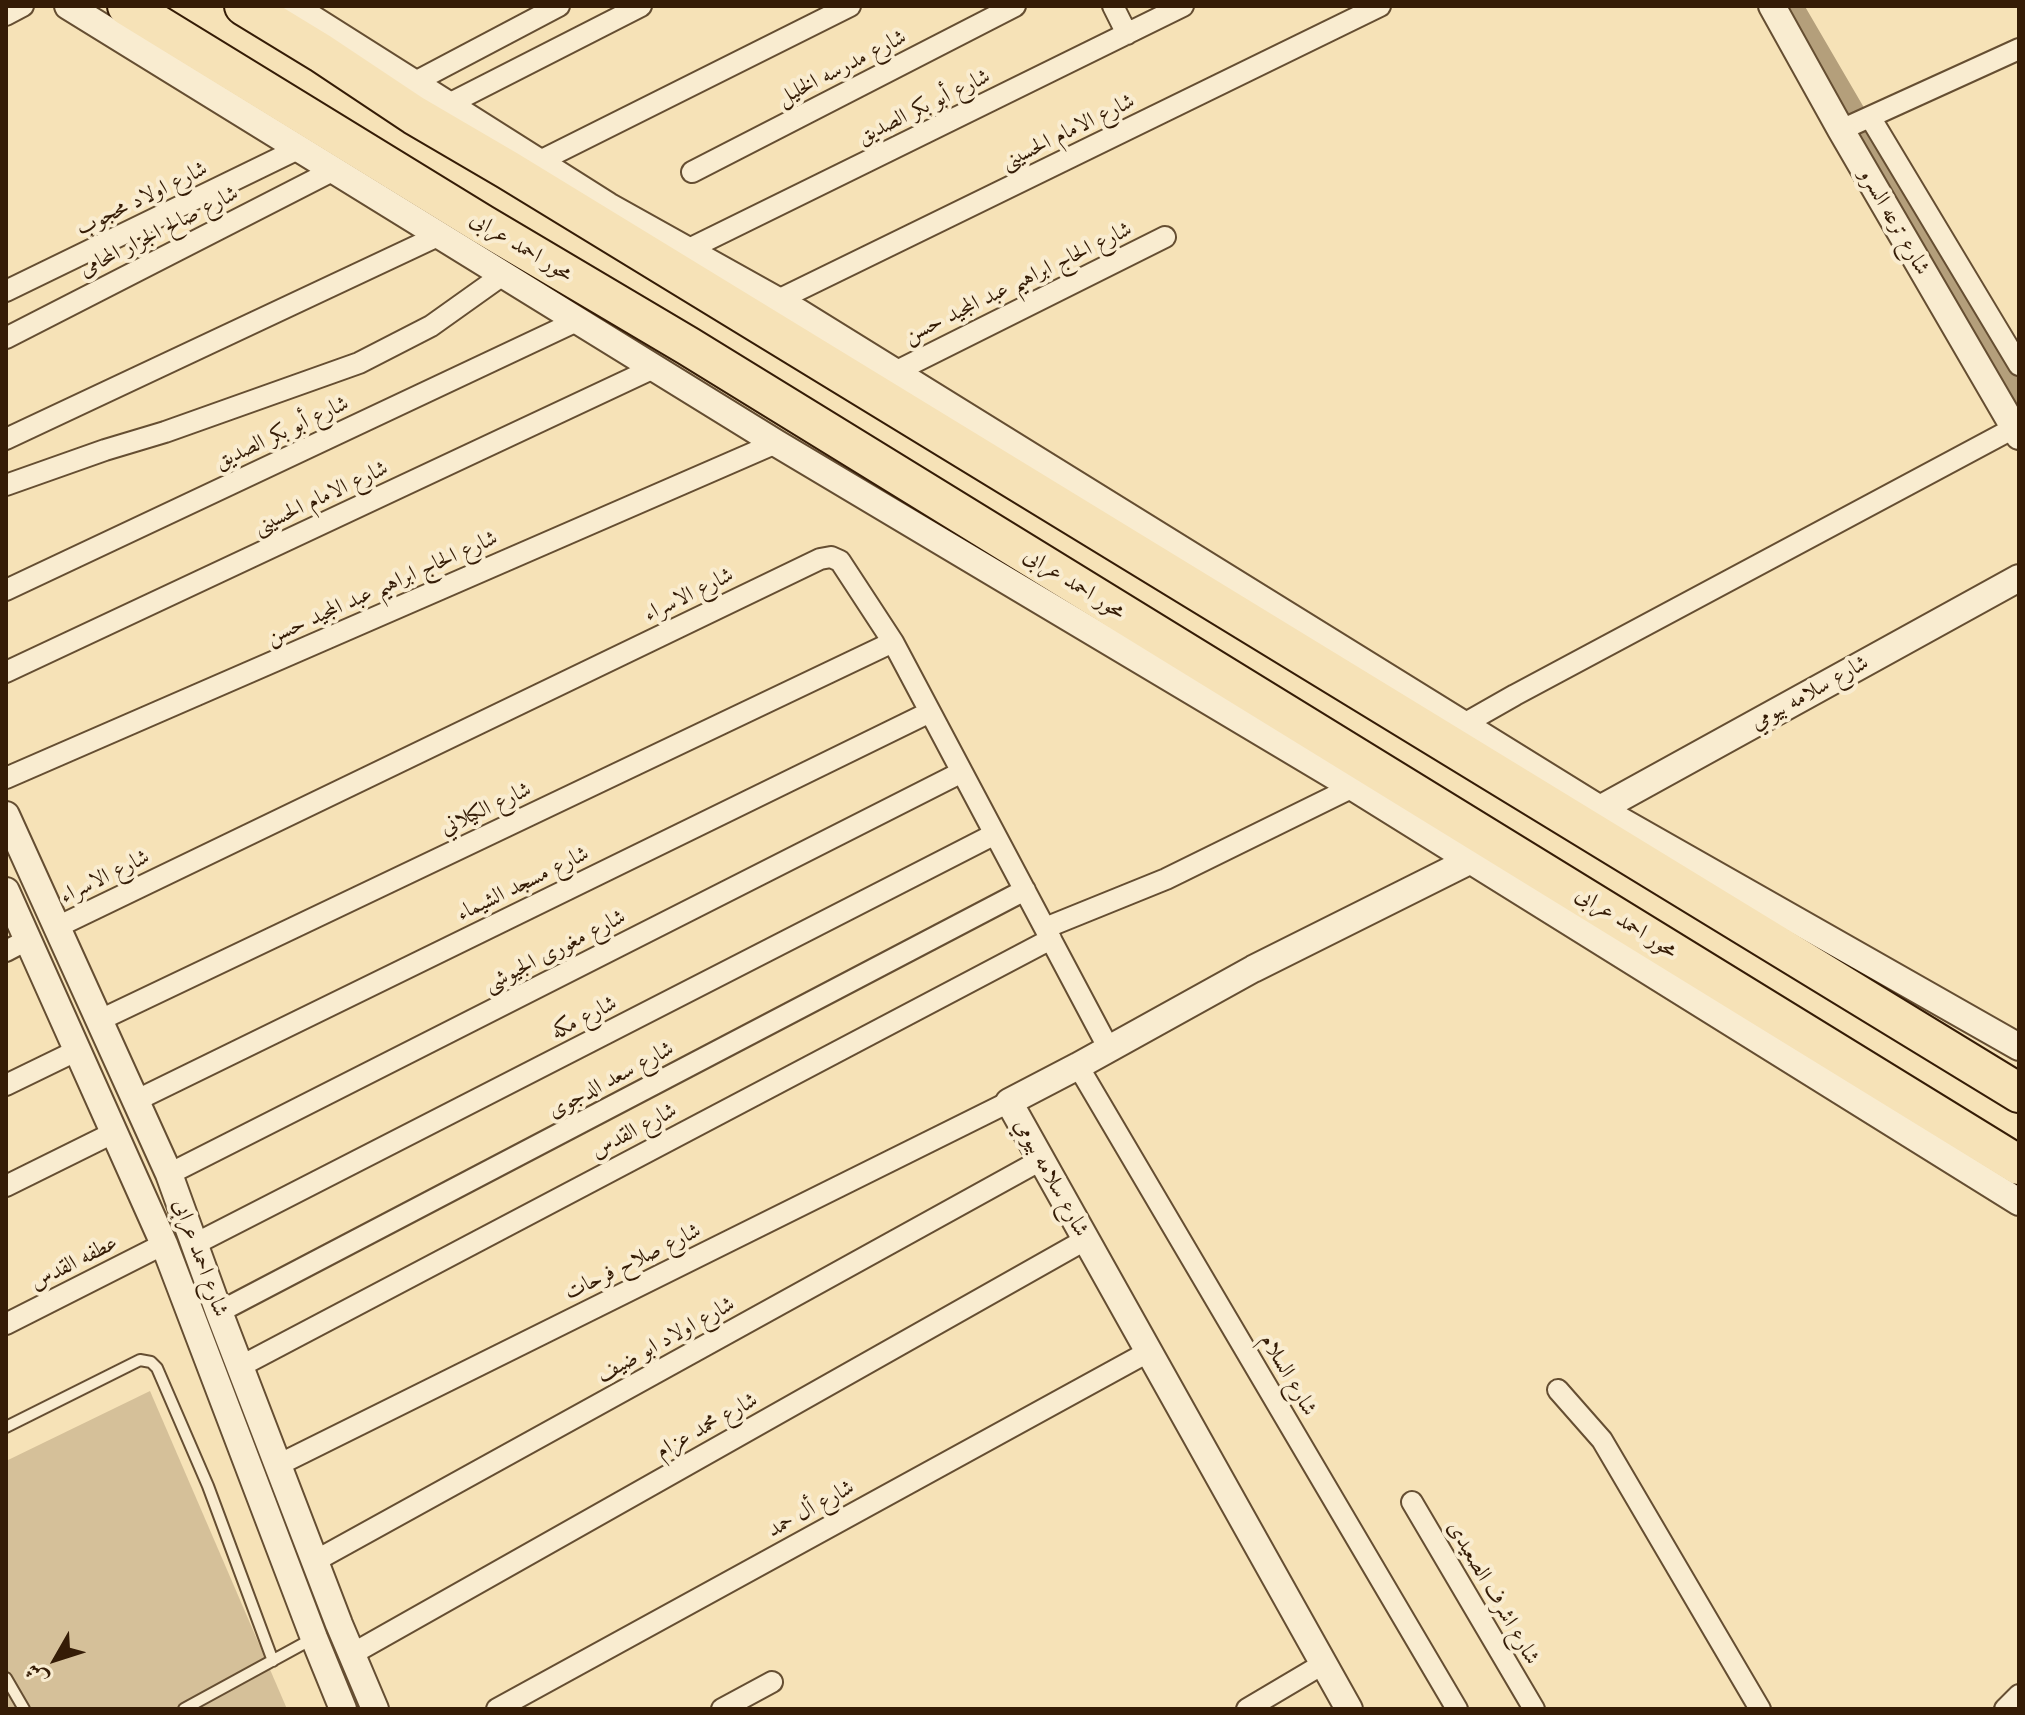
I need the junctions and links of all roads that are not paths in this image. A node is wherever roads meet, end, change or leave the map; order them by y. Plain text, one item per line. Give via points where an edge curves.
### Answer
1 (23, 6) edge
2 (68, 6) edge
3 (127, 6) edge
4 (244, 6) edge
5 (292, 6) edge
6 (559, 6) edge
7 (641, 6) edge
8 (850, 6) edge
9 (1015, 6) edge
10 (1113, 6) edge
11 (1183, 6) edge
12 (1380, 6) edge
13 (1772, 6) edge
14 (6, 15) edge
15 (1127, 34) junction
16 (2019, 49) edge
17 (413, 83) junction
18 (447, 105) junction
19 (1870, 117) junction
20 (1841, 130) junction
21 (298, 149) junction
22 (538, 162) junction
23 (334, 170) junction
24 (692, 172) dead end
25 (440, 235) junction
26 (1165, 237) dead end
27 (687, 250) junction
28 (504, 274) junction
29 (6, 291) edge
30 (776, 301) junction
31 (579, 320) junction
32 (6, 338) edge
33 (2019, 365) edge
34 (656, 367) junction
35 (893, 373) junction
36 (2017, 432) edge
37 (6, 439) edge
38 (776, 443) junction
39 (6, 485) edge
40 (2019, 578) edge
41 (6, 590) edge
42 (893, 642) junction
43 (6, 672) edge
44 (930, 712) junction
45 (1464, 724) junction
46 (962, 772) junction
47 (6, 778) edge
48 (1353, 787) junction
49 (1600, 809) junction
50 (6, 815) edge
51 (995, 834) junction
52 (1471, 860) junction
53 (1025, 890) junction
54 (6, 891) edge
55 (57, 927) junction
56 (1048, 934) junction
57 (17, 946) edge
58 (100, 1020) junction
59 (2019, 1047) edge
60 (1109, 1049) junction
61 (78, 1050) junction
62 (1078, 1066) junction
63 (122, 1067) junction
64 (92, 1082) junction
65 (6, 1085) edge
66 (2019, 1093) edge
67 (137, 1100) junction
68 (1009, 1102) junction
69 (115, 1132) junction
70 (1041, 1160) junction
71 (2019, 1165) edge
72 (169, 1174) junction
73 (6, 1186) edge
74 (2019, 1202) edge
75 (1085, 1240) junction
76 (164, 1244) junction
77 (195, 1244) junction
78 (219, 1312) junction
79 (6, 1324) edge
80 (1148, 1352) junction
81 (241, 1366) junction
82 (1558, 1390) dead end
83 (6, 1427) edge
84 (278, 1465) junction
85 (1412, 1502) dead end
86 (315, 1561) junction
87 (339, 1624) junction
88 (314, 1638) junction
89 (352, 1654) junction
90 (273, 1661) junction
91 (1323, 1664) junction
92 (6, 1678) edge
93 (772, 1682) dead end
94 (2019, 1695) edge
95 (24, 1709) edge
96 (184, 1709) edge
97 (343, 1709) edge
98 (375, 1709) edge
99 (497, 1709) edge
100 (722, 1709) edge
101 (1247, 1709) edge
102 (1349, 1709) edge
103 (1457, 1709) edge
104 (1534, 1709) edge
105 (1760, 1709) edge
106 (2005, 1709) edge

1 - 14 street
2 - 21 street
3 - 71 highway, محور احمد عرابى
4 - 66 highway via 414,115
5 - 17 street
6 - 17 street
7 - 18 street
8 - 22 street
9 - 24 street, شارع مدرسه الخليل
10 - 15 street
11 - 15 street, شارع أبو بكر الصديق
12 - 30 street, شارع الامام الحسينى
13 - 20 street, شارع ترعه السرو
15 - 27 street, شارع أبو بكر الصديق
16 - 19 street
17 - 18 street
18 - 22 street
19 - 20 street
19 - 33 street, شارع ترعه السرو
20 - 36 street, شارع ترعه السرو
21 - 23 street
21 - 29 street, شارع اولاد محجوب
22 - 27 street
23 - 25 street
23 - 32 street, شارع صالح الجزار المحامى
25 - 28 street
25 - 37 street
26 - 35 street, شارع الحاج ابراهيم عبد المجيد حسن
27 - 30 street
28 - 31 street
28 - 39 street via 431,326 359,363
30 - 35 street
31 - 34 street
31 - 41 street, شارع أبو بكر الصديق
34 - 38 street
34 - 43 street, شارع الامام الحسينى
35 - 45 street
36 - 45 street
38 - 47 street, شارع الحاج ابراهيم عبد المجيد حسن
38 - 48 street
40 - 49 street, شارع سلامه بيومي
42 - 44 street, شارع الاسراء
42 - 55 street, شارع الاسراء via 840,561 820,559
42 - 58 street, شارع الكيلاني
44 - 46 street, شارع الاسراء
44 - 67 street, شارع مسجد الشيماء
45 - 49 street
46 - 51 street, شارع الاسراء
46 - 72 street, شارع مغورى الجيوشى
48 - 52 street
48 - 56 street, شارع القدس
49 - 59 street
50 - 55 street, شارع احمد عرابى
51 - 53 street, شارع الاسراء
51 - 77 street, شارع مكه
52 - 60 street, شارع سلامه بيومي via 1253,969
52 - 74 street
53 - 56 street, شارع الاسراء
53 - 78 street, شارع سعد الدجوى
54 - 57 street, شارع احمد عرابى
55 - 58 street, شارع احمد عرابى
56 - 60 street, شارع الاسراء
56 - 81 street, شارع القدس
57 - 61 street, شارع احمد عرابى
58 - 63 street, شارع احمد عرابى
60 - 62 street, شارع سلامه بيومي
61 - 64 street, شارع احمد عرابى
61 - 65 street
62 - 68 street, شارع سلامه بيومي
62 - 103 street, شارع السلام
63 - 64 street
63 - 67 street, شارع احمد عرابى
64 - 69 street, شارع احمد عرابى
67 - 72 street, شارع احمد عرابى
68 - 70 street, شارع سلامه بيومي
68 - 84 street, شارع صلاح فرحات
69 - 73 street
69 - 76 street, شارع احمد عرابى
70 - 75 street, شارع سلامه بيومي
70 - 86 street, شارع اولاد ابو ضيف
72 - 77 street, شارع احمد عرابى
75 - 80 street, شارع سلامه بيومي
75 - 89 street, شارع محمد عزام
76 - 79 street, عطفه القدس
76 - 88 street, شارع احمد عرابى
77 - 78 street, شارع احمد عرابى
78 - 81 street, شارع احمد عرابى
80 - 91 street, شارع سلامه بيومي
80 - 99 street, شارع أل حمد
81 - 84 street, شارع احمد عرابى
82 - 105 street via 1602,1440
83 - 90 lane via 140,1360 151,1362 208,1486
84 - 86 street, شارع احمد عرابى
85 - 104 street, شارع اشرف الصعيدى
86 - 87 street, شارع احمد عرابى
87 - 88 street
87 - 89 street, شارع احمد عرابى
88 - 90 lane
88 - 97 street, شارع احمد عرابى
89 - 98 street, شارع احمد عرابى
90 - 96 lane
91 - 101 street
91 - 102 street, شارع سلامه بيومي
92 - 95 lane
93 - 100 street
94 - 106 street

